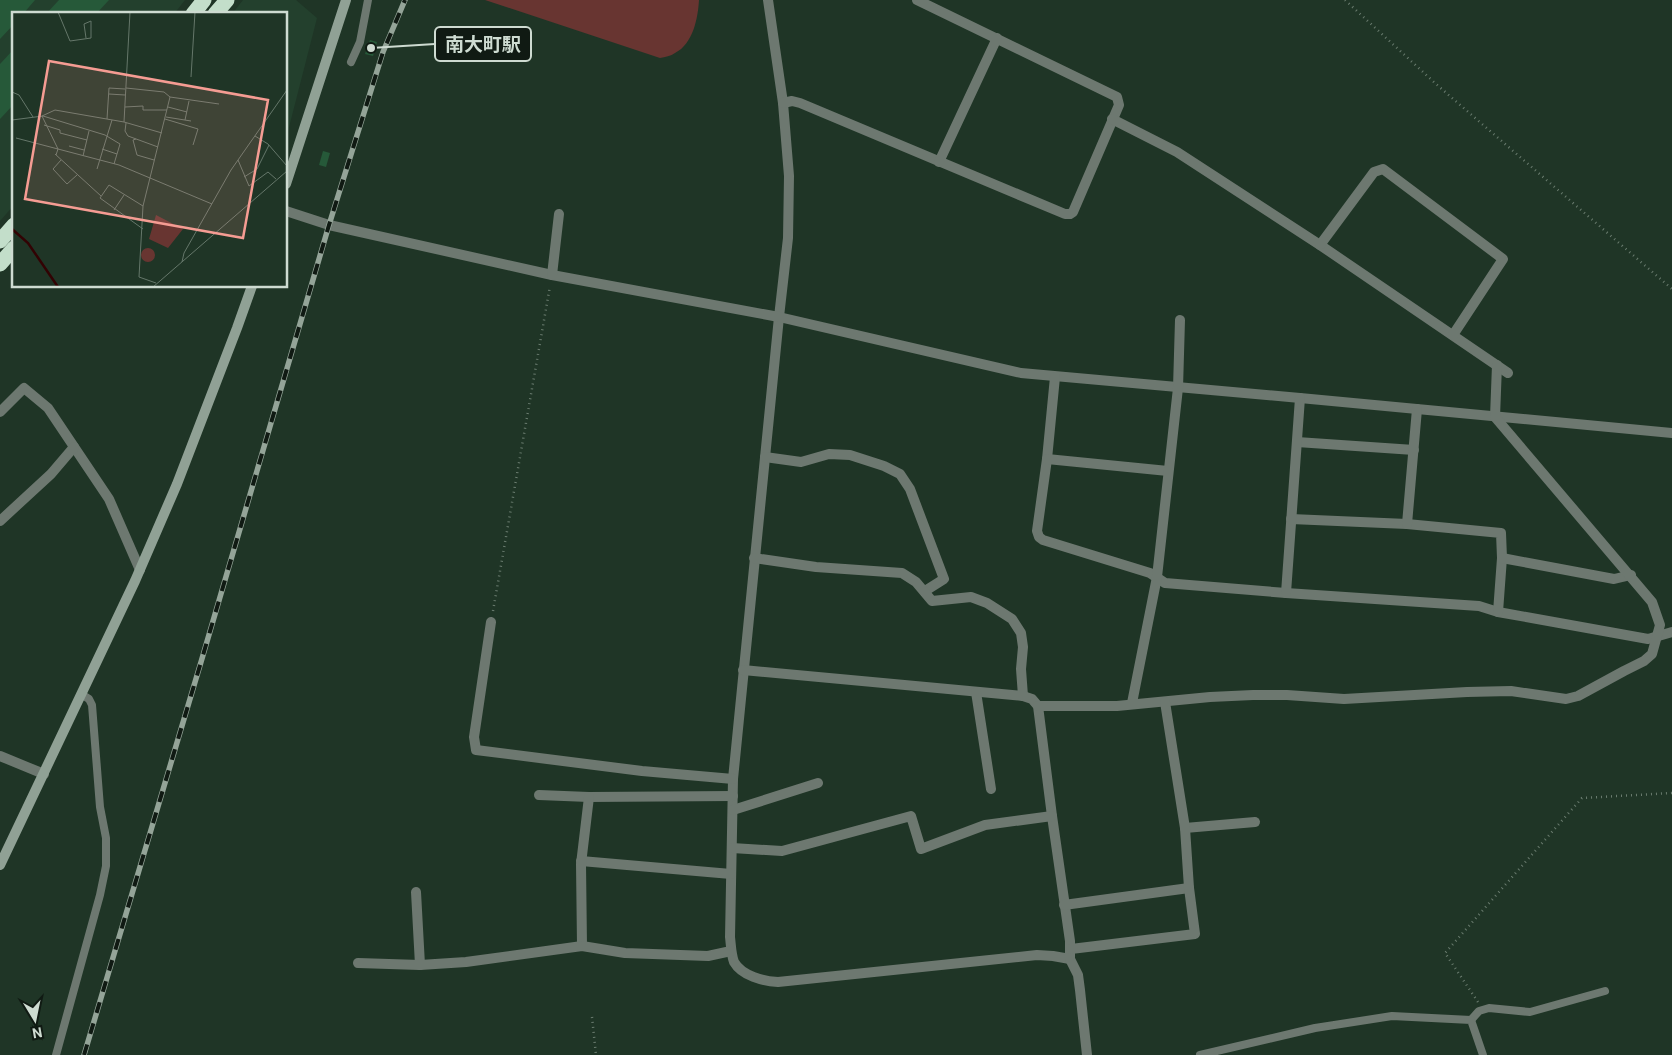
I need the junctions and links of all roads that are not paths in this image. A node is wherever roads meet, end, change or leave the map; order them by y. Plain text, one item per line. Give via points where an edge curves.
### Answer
1 (204, 0) edge
2 (227, 0) edge
3 (346, 0) edge
4 (368, 0) edge
5 (768, 0) edge
6 (917, 0) edge
7 (195, 12) edge
8 (217, 12) edge
9 (997, 38) junction
10 (351, 62) dead end
11 (783, 103) junction
12 (1112, 119) junction
13 (940, 162) junction
14 (288, 178) edge
15 (288, 212) edge
16 (559, 214) dead end
17 (12, 227) edge
18 (0, 241) edge
19 (1320, 245) junction
20 (12, 250) edge
21 (0, 264) edge
22 (552, 275) junction
23 (251, 288) edge
24 (779, 318) junction
25 (1180, 320) dead end
26 (1453, 335) junction
27 (1497, 365) junction
28 (1508, 373) dead end
29 (1055, 377) junction
30 (1178, 388) junction
31 (1300, 398) junction
32 (1417, 409) junction
33 (0, 412) edge
34 (1495, 418) junction
35 (1672, 433) edge
36 (1297, 442) junction
37 (74, 447) junction
38 (1414, 450) junction
39 (765, 457) junction
40 (1047, 459) junction
41 (1168, 471) junction
42 (1292, 519) junction
43 (0, 521) edge
44 (1408, 524) junction
45 (754, 558) junction
46 (1502, 558) junction
47 (140, 570) junction
48 (1630, 575) junction
49 (1157, 577) junction
50 (925, 592) junction
51 (1286, 593) junction
52 (1498, 612) junction
53 (491, 622) road end
54 (1672, 632) edge
55 (1658, 637) junction
56 (743, 670) junction
57 (976, 692) junction
58 (81, 694) junction
59 (1024, 696) junction
60 (1166, 702) junction
61 (1132, 704) junction
62 (1038, 706) junction
63 (0, 756) edge
64 (44, 774) junction
65 (733, 779) junction
66 (818, 783) dead end
67 (990, 789) dead end
68 (539, 796) dead end
69 (733, 796) junction
70 (589, 797) junction
71 (733, 810) junction
72 (1052, 816) junction
73 (1255, 822) dead end
74 (1185, 828) junction
75 (732, 848) junction
76 (581, 861) junction
77 (0, 865) edge
78 (731, 874) junction
79 (1189, 888) junction
80 (416, 892) dead end
81 (1064, 905) junction
82 (582, 946) junction
83 (731, 951) junction
84 (1070, 954) junction
85 (358, 963) dead end
86 (420, 965) junction
87 (1605, 990) dead end
88 (1471, 1020) junction
89 (56, 1055) edge
90 (1087, 1055) edge
91 (1200, 1055) edge
92 (1483, 1055) edge

1 - 7 highway
2 - 8 highway
3 - 14 street
4 - 10 lane via 360,42
5 - 11 street
6 - 9 street
9 - 12 street via 1113,94 1119,105
9 - 13 street
11 - 13 street via 800,103
11 - 24 street via 789,176 788,238
12 - 13 street via 1070,214
12 - 19 street via 1177,152
15 - 22 street
16 - 22 street
17 - 18 highway
19 - 26 street
19 - 26 street via 1374,172 1383,169 1503,259
20 - 21 highway
22 - 24 street
23 - 47 street via 180,476
24 - 29 street via 1012,372
24 - 39 street
25 - 30 street
26 - 27 street
27 - 28 street
27 - 34 street
29 - 30 street
29 - 40 street
30 - 31 street
30 - 41 street
31 - 32 street
31 - 36 street
32 - 34 street
32 - 38 street
33 - 37 street via 24,388 48,408
34 - 35 street
34 - 48 street
36 - 38 street
36 - 42 street
37 - 43 street via 51,474
37 - 47 street via 109,499
38 - 44 street
39 - 45 street
39 - 50 street via 802,462 829,454 850,454 900,474 910,489 944,579
40 - 41 street
40 - 49 street via 1037,531 1039,537
41 - 49 street
42 - 44 street
42 - 51 street
44 - 46 street via 1500,533
45 - 50 street via 902,573
45 - 56 street
46 - 48 street via 1614,579
46 - 52 street
47 - 58 street
48 - 55 street via 1652,602 1660,625
49 - 51 street via 1165,582
49 - 61 street
50 - 59 street via 932,601 971,597 1012,619 1021,633
51 - 52 street via 1479,606
52 - 55 street via 1648,639
53 - 65 street via 474,737 476,750
54 - 55 street
55 - 60 street via 1652,654 1644,661 1566,700 1510,692 1467,692 1344,699 1253,695
56 - 57 street
56 - 65 street
57 - 59 street
57 - 67 street
58 - 64 street
58 - 89 lane via 92,705 106,866
59 - 62 street
60 - 61 street
60 - 74 street
61 - 62 street
62 - 72 street
63 - 64 street
64 - 77 street
65 - 69 street
66 - 71 street
68 - 70 street
69 - 70 street
69 - 71 street
70 - 76 street
71 - 75 street
72 - 75 street via 986,824 921,849 911,816 782,851
72 - 81 street
73 - 74 street
74 - 79 street
75 - 78 street
76 - 78 street
76 - 82 street
78 - 83 street
79 - 81 street
79 - 84 street via 1195,934
80 - 86 street
81 - 84 street
82 - 83 street via 625,953 708,956
82 - 86 street
83 - 84 street via 740,970 778,982
84 - 90 street via 1078,975
85 - 86 street
87 - 88 lane via 1530,1012 1489,1008 1478,1011
88 - 91 lane via 1392,1016 1315,1028
88 - 92 lane

